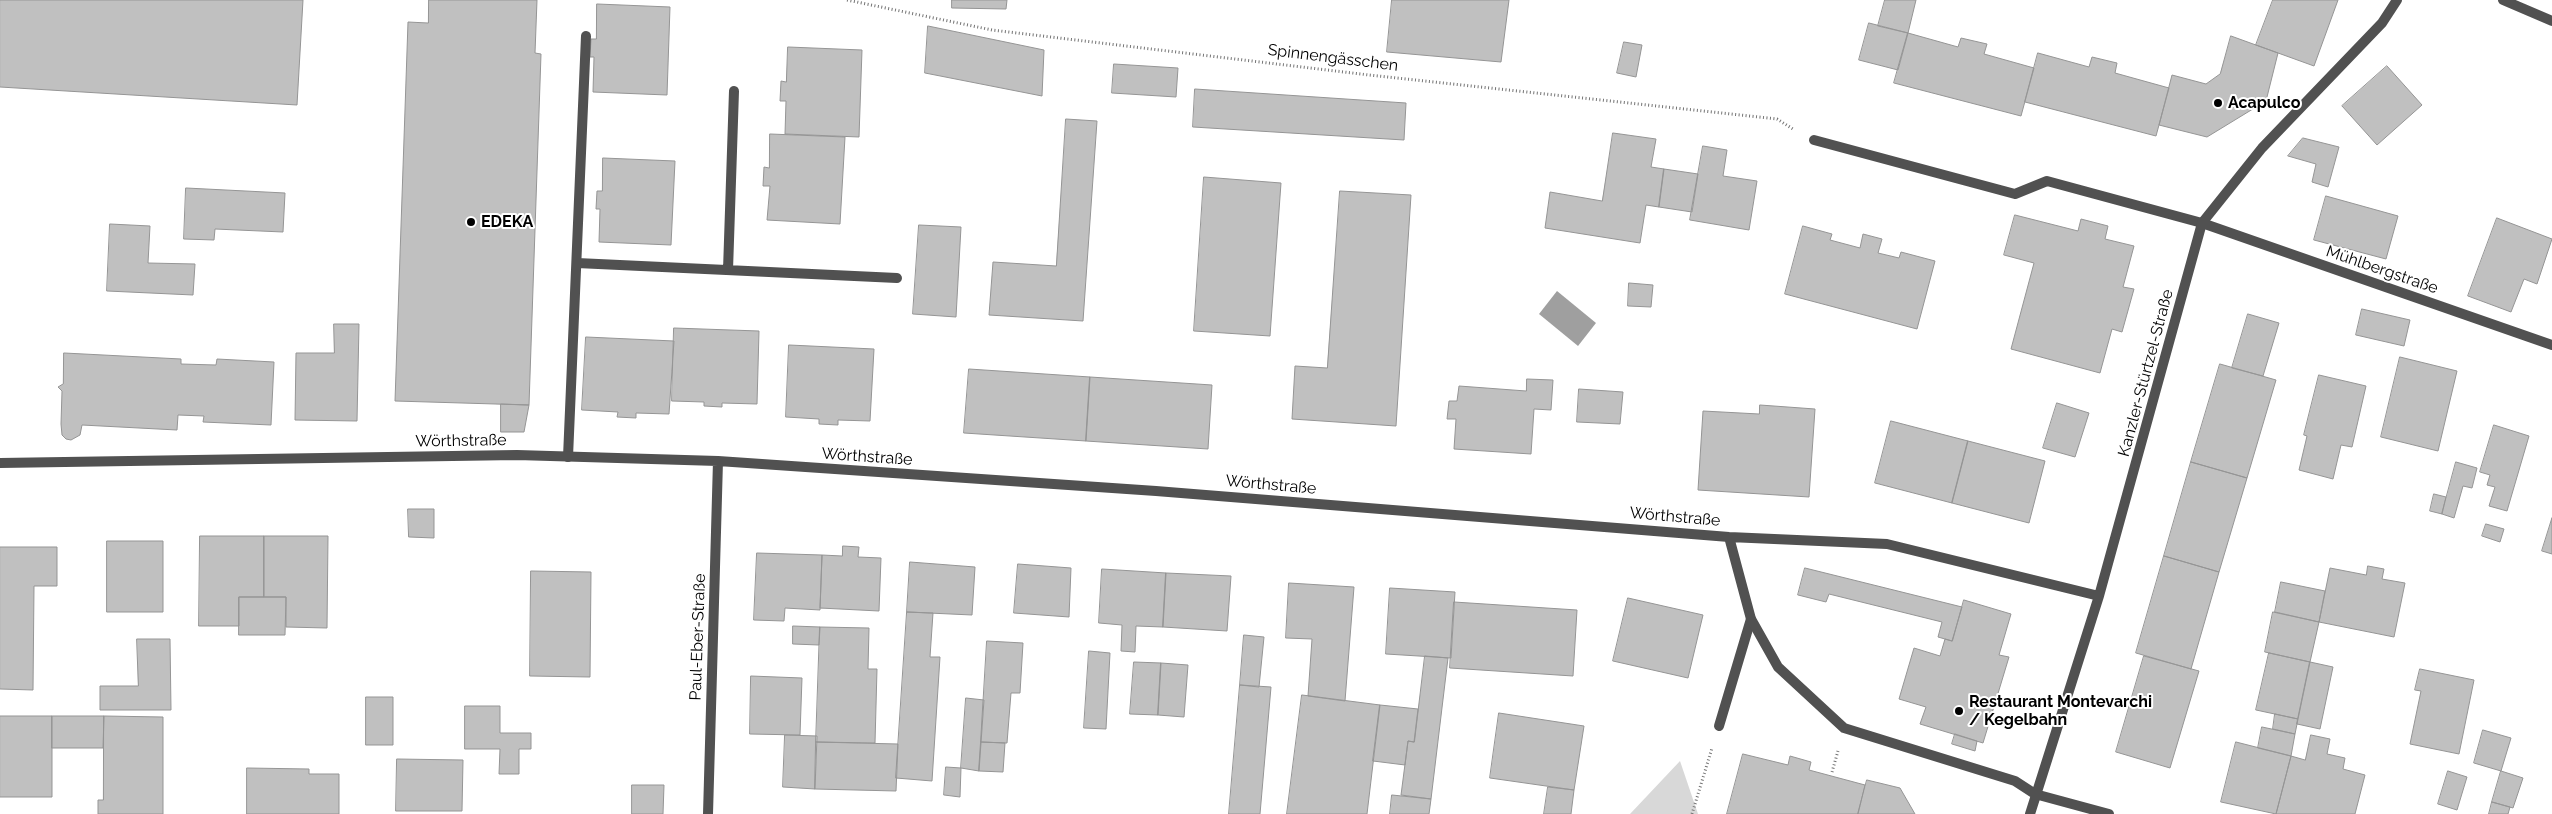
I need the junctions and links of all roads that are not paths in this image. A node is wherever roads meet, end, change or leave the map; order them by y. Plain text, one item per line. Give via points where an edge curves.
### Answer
1 (2398, 0) edge
2 (2503, 0) edge
3 (2552, 21) edge
4 (586, 36) dead end
5 (734, 91) dead end
6 (1814, 140) road end
7 (2202, 222) junction
8 (576, 263) junction
9 (728, 270) junction
10 (897, 278) dead end
11 (2552, 345) edge
12 (568, 457) junction
13 (718, 461) junction
14 (0, 463) edge
15 (1729, 537) junction
16 (2099, 596) junction
17 (1751, 619) junction
18 (1719, 726) road end
19 (2036, 794) junction
20 (708, 814) edge
21 (2030, 814) edge
22 (2109, 814) edge

1 - 7 street, Kanzler-Stürtzel-Straße via 2382,23 2262,148
2 - 3 street
4 - 8 street
5 - 9 street
6 - 7 street, Mühlbergstraße via 2015,194 2048,181
7 - 11 street, Mühlbergstraße
7 - 16 street, Kanzler-Stürtzel-Straße
8 - 9 street
8 - 12 street
9 - 10 street
12 - 13 street, Wörthstraße
12 - 14 street, Wörthstraße via 517,455
13 - 15 street, Wörthstraße via 1156,491
13 - 20 street, Paul-Eber-Straße
15 - 16 street, Wörthstraße via 1887,544
15 - 17 street, Wörthstraße
16 - 19 street, Kanzler-Stürtzel-Straße
17 - 18 street
17 - 19 street, Wörthstraße via 1778,668 1844,728 2014,781
19 - 21 street, Kanzler-Stürtzel-Straße
19 - 22 street, Wörthstraße

